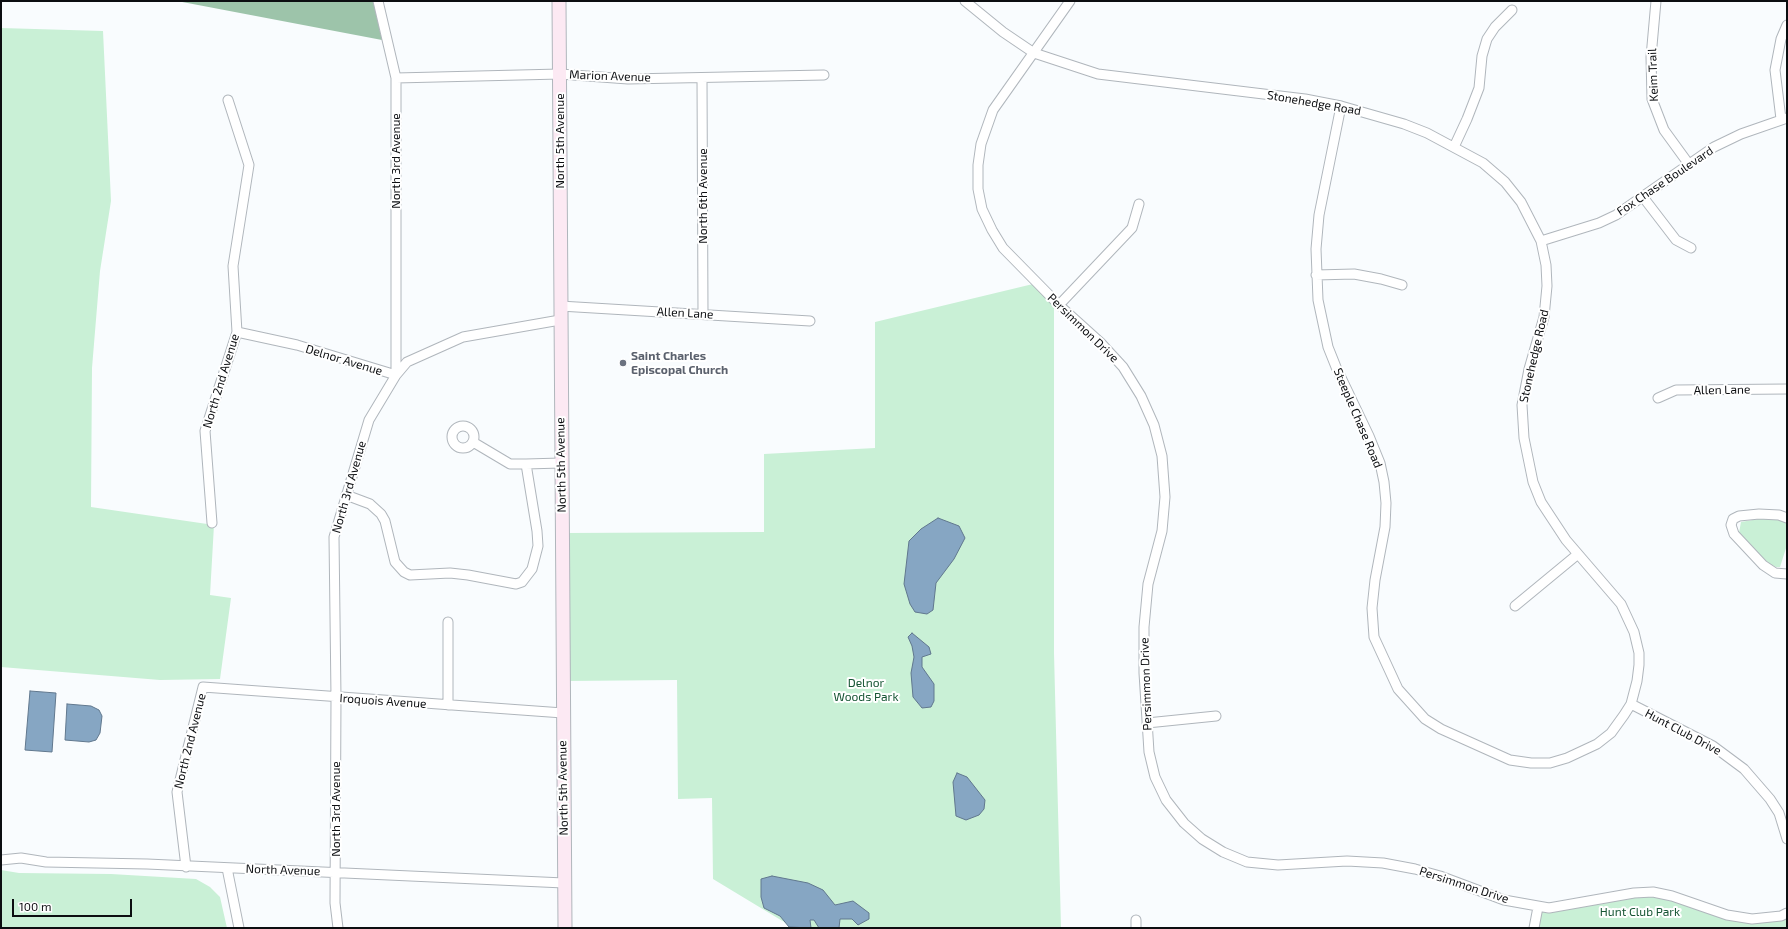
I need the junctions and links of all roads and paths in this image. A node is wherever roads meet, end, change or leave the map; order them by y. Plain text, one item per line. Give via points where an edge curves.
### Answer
1 (378, 1) edge
2 (559, 1) edge
3 (965, 1) edge
4 (1070, 1) edge
5 (1656, 1) edge
6 (1512, 10) dead end
7 (1787, 25) edge
8 (1034, 53) junction
9 (560, 74) junction
10 (824, 75) dead end
11 (396, 78) junction
12 (702, 78) junction
13 (228, 100) dead end
14 (1341, 106) junction
15 (1784, 119) edge
16 (1454, 147) junction
17 (1688, 163) junction
18 (1643, 197) junction
19 (1139, 204) dead end
20 (1541, 241) junction
21 (1691, 248) dead end
22 (1316, 275) junction
23 (1402, 285) dead end
24 (1059, 305) junction
25 (560, 306) junction
26 (703, 313) junction
27 (560, 320) junction
28 (810, 321) dead end
29 (237, 332) junction
30 (396, 375) junction
31 (1787, 389) edge
32 (1658, 398) dead end
33 (473, 442) dead end
34 (561, 463) junction
35 (526, 464) junction
36 (346, 495) junction
37 (1787, 518) edge
38 (212, 523) dead end
39 (1578, 554) junction
40 (1787, 574) edge
41 (1515, 606) dead end
42 (448, 622) dead end
43 (203, 687) joint
44 (336, 697) junction
45 (1631, 704) junction
46 (448, 705) junction
47 (563, 713) junction
48 (1216, 716) dead end
49 (1147, 723) junction
50 (1787, 839) edge
51 (1, 860) edge
52 (186, 867) junction
53 (227, 868) junction
54 (336, 872) junction
55 (564, 883) junction
56 (1538, 907) junction
57 (1787, 913) edge
58 (239, 928) edge
59 (338, 928) edge
60 (565, 928) edge
61 (1534, 928) edge

1 - 11 street, North 3rd Avenue
2 - 9 main road, North 5th Avenue
3 - 8 street, Stonehedge Road
4 - 8 street, Persimmon Drive
5 - 17 street, Keim Trail via 1651,57 1652,99 1664,130
6 - 16 street via 1487,39 1482,56 1479,88
7 - 15 street via 1781,39 1775,70
8 - 14 street, Stonehedge Road via 1098,74 1305,99
8 - 24 street, Persimmon Drive via 993,110 986,125 978,165 978,189 982,209 1003,248
9 - 11 street, Marion Avenue
9 - 12 street, Marion Avenue via 628,79
9 - 25 main road, North 5th Avenue
10 - 12 street, Marion Avenue
11 - 30 street, North 3rd Avenue
12 - 26 street, North 6th Avenue
13 - 29 street, North 2nd Avenue via 249,165 233,266
14 - 16 street, Stonehedge Road via 1404,124
14 - 22 street, Steeple Chase Road via 1318,214
15 - 17 street, Fox Chase Boulevard via 1741,134
16 - 20 street, Stonehedge Road via 1483,163 1505,182 1521,202
17 - 18 street, Fox Chase Boulevard
18 - 20 street, Fox Chase Boulevard via 1599,223
18 - 21 street via 1676,240
19 - 24 street via 1132,228
20 - 39 street, Stonehedge Road via 1546,265 1547,303 1522,405 1524,438 1533,482 1541,502
22 - 23 street via 1354,274
22 - 45 street, Steeple Chase Road via 1318,300 1328,347 1377,456 1384,482 1385,527 1372,608 1374,637 1398,690 1425,719 1441,728 1510,760 1531,763 1550,763 1597,744 1611,733
24 - 49 street, Persimmon Drive via 1123,367 1141,396 1154,426 1162,456 1165,497 1162,530 1148,584 1144,627
25 - 26 street, Allen Lane
25 - 27 main road, North 5th Avenue
26 - 28 street, Allen Lane
27 - 30 street, Delnor Avenue via 463,337 407,362
27 - 34 main road, North 5th Avenue
29 - 30 street, Delnor Avenue via 297,345
29 - 38 street, North 2nd Avenue via 205,432
30 - 36 street, North 3rd Avenue via 370,415
31 - 32 street, Allen Lane via 1676,390
33 - 35 street via 510,464
34 - 35 street
34 - 47 main road, North 5th Avenue
35 - 36 street via 538,546 532,569 522,582 516,584 450,573 410,575 404,572 395,562 386,520 370,504
36 - 44 street, North 3rd Avenue via 334,537
37 - 40 street via 1759,514 1739,516 1733,519 1731,525 1734,534 1763,565 1775,572
39 - 41 street
39 - 45 street, Stonehedge Road via 1621,604 1634,632 1639,665
42 - 46 street
43 - 44 street, Iroquois Avenue
43 - 52 street, North 2nd Avenue via 177,792
44 - 46 street, Iroquois Avenue
44 - 54 street, North 3rd Avenue
45 - 50 street, Hunt Club Drive via 1713,746 1744,769 1779,813
46 - 47 street, Iroquois Avenue
47 - 55 main road, North 5th Avenue
48 - 49 street
49 - 56 street, Persimmon Drive via 1150,757 1155,777 1166,800 1184,823 1202,839 1223,852 1247,862 1278,865 1347,861 1383,863 1434,874 1504,900
51 - 52 street, North Avenue via 21,858 46,862
52 - 53 street, North Avenue
53 - 54 street, North Avenue
53 - 58 street
54 - 55 street, North Avenue
54 - 59 street, North 3rd Avenue via 335,903
55 - 60 main road, North 5th Avenue
56 - 57 street, Persimmon Drive via 1549,908 1653,892 1727,915 1752,919
56 - 61 street

